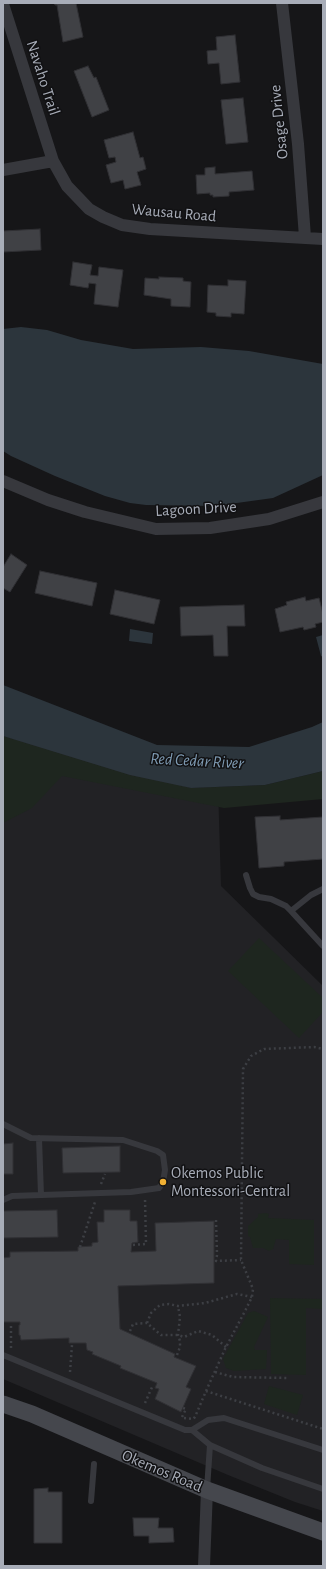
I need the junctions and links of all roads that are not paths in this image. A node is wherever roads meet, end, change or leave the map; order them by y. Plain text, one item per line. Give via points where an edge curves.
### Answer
1 (282, 3) edge
2 (3, 4) edge
3 (53, 161) junction
4 (3, 170) edge
5 (305, 237) junction
6 (323, 239) edge
7 (3, 481) edge
8 (323, 502) edge
9 (246, 875) dead end
10 (323, 888) edge
11 (291, 910) junction
12 (323, 946) edge
13 (3, 1124) edge
14 (39, 1138) junction
15 (41, 1195) junction
16 (3, 1200) edge
17 (3, 1355) edge
18 (3, 1404) edge
19 (192, 1430) junction
20 (210, 1445) junction
21 (323, 1450) edge
22 (94, 1464) dead end
23 (207, 1490) junction
24 (323, 1490) edge
25 (91, 1501) dead end
26 (323, 1532) edge
27 (204, 1566) edge

1 - 5 street, Osage Drive via 298,144
2 - 3 street, Navaho Trail
3 - 4 street
3 - 5 street, Wausau Road via 68,186 89,209 122,224 150,229
5 - 6 street, Wausau Road
7 - 8 street, Lagoon Drive via 55,503 156,529 210,528 269,519
9 - 11 lane via 253,894 271,899
10 - 11 lane
11 - 12 lane
13 - 14 lane via 31,1138
14 - 15 lane
14 - 15 lane via 123,1140 163,1155 165,1170 159,1188
15 - 16 lane via 12,1196
17 - 19 lane via 145,1415 185,1430
18 - 23 main road, Okemos Road via 32,1414
19 - 20 lane
19 - 21 lane via 208,1420 224,1418
20 - 23 lane
20 - 24 lane via 262,1468
22 - 25 lane
23 - 26 main road, Okemos Road
23 - 27 street

